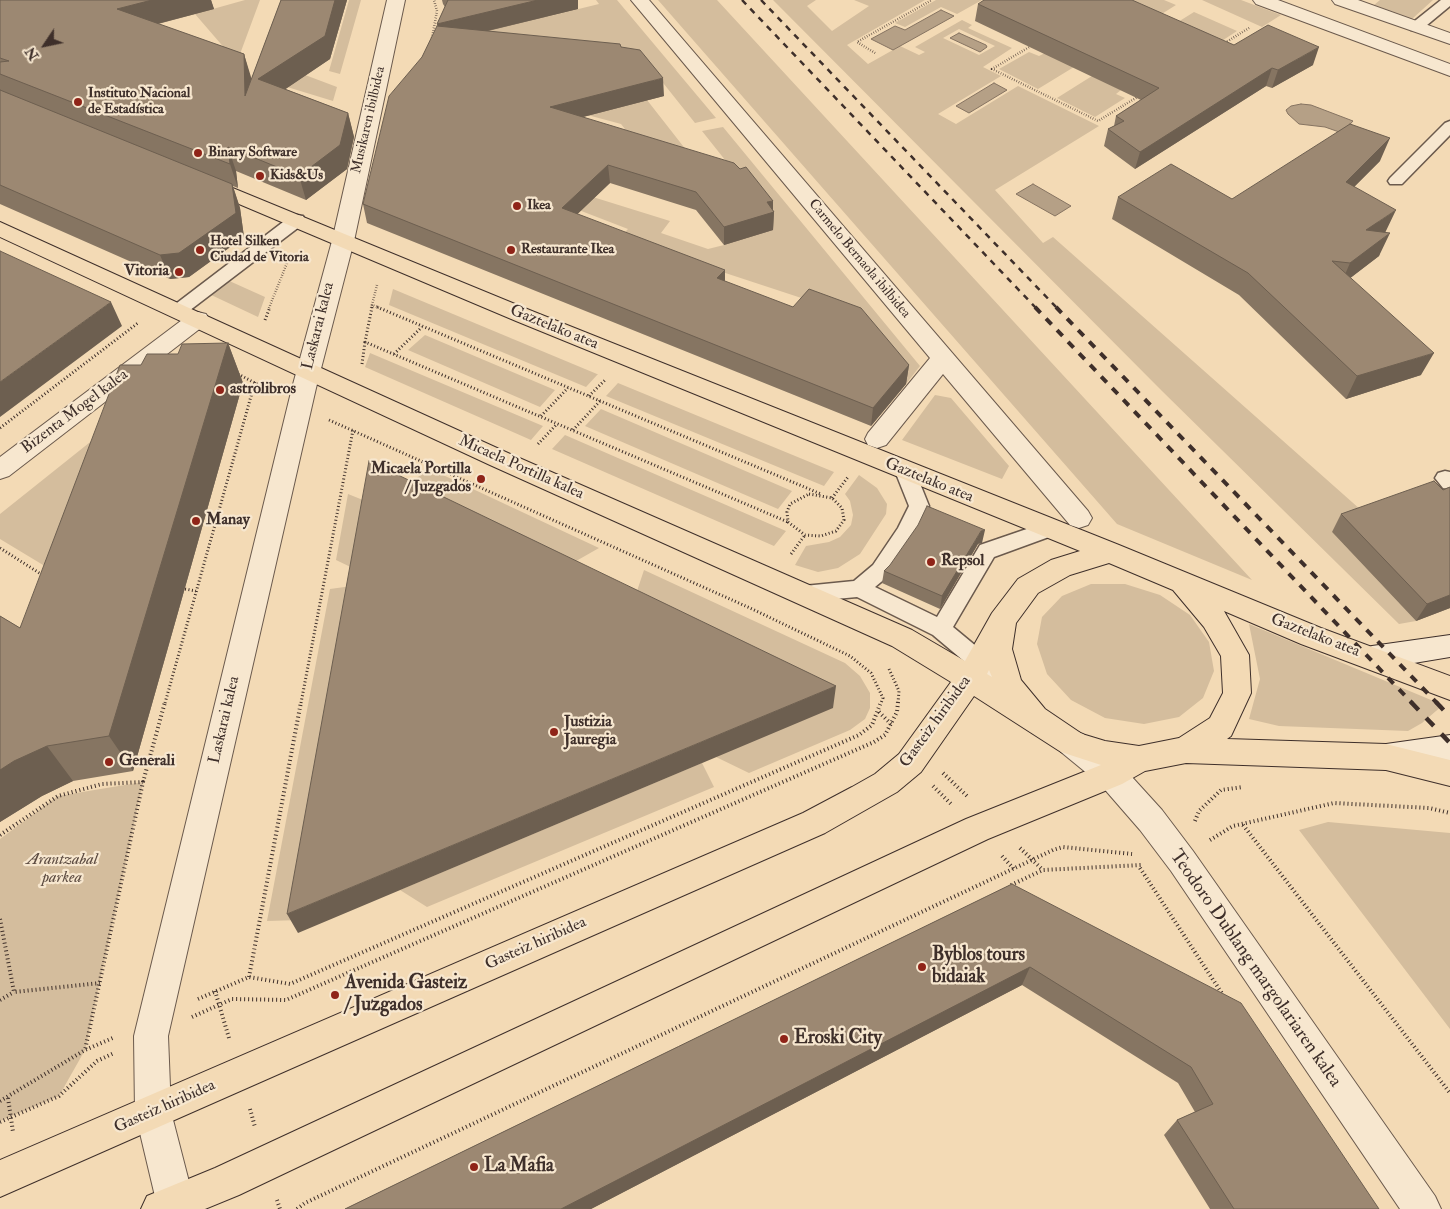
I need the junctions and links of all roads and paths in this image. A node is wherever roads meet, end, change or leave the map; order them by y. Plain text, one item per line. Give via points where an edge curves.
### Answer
1 (396, 0) edge
2 (640, 0) edge
3 (932, 0) edge
4 (1262, 0) edge
5 (1295, 0) edge
6 (1341, 0) edge
7 (1449, 0) edge
8 (1416, 27) junction
9 (1249, 28) dead end
10 (1450, 39) edge
11 (1033, 44) edge
12 (1216, 49) edge
13 (875, 53) dead end
14 (1450, 57) edge
15 (1450, 70) edge
16 (1140, 96) edge
17 (1450, 126) edge
18 (180, 173) edge
19 (1396, 181) dead end
20 (297, 220) junction
21 (0, 229) edge
22 (276, 236) junction
23 (343, 241) junction
24 (188, 315) junction
25 (126, 321) dead end
26 (265, 322) dead end
27 (136, 325) junction
28 (422, 326) junction
29 (169, 340) junction
30 (364, 342) junction
31 (394, 354) junction
32 (943, 358) junction
33 (308, 371) junction
34 (232, 372) dead end
35 (612, 373) dead end
36 (255, 382) junction
37 (568, 388) junction
38 (358, 392) junction
39 (588, 396) junction
40 (600, 401) junction
41 (300, 408) junction
42 (541, 416) junction
43 (557, 424) junction
44 (0, 428) edge
45 (353, 429) junction
46 (573, 430) junction
47 (877, 439) dead end
48 (536, 446) dead end
49 (0, 470) edge
50 (905, 471) junction
51 (821, 494) junction
52 (1079, 518) dead end
53 (788, 522) junction
54 (1050, 529) junction
55 (987, 534) dead end
56 (1012, 544) junction
57 (0, 548) edge
58 (1110, 552) junction
59 (46, 578) edge
60 (1182, 582) junction
61 (859, 588) junction
62 (185, 589) dead end
63 (197, 591) junction
64 (804, 594) junction
65 (1002, 621) junction
66 (941, 629) junction
67 (1450, 646) edge
68 (1372, 658) junction
69 (973, 670) junction
70 (1008, 685) junction
71 (1450, 688) edge
72 (879, 712) junction
73 (1035, 718) junction
74 (885, 735) dead end
75 (1072, 743) joint
76 (1450, 748) edge
77 (919, 750) junction
78 (1186, 750) junction
79 (1386, 757) junction
80 (1125, 767) junction
81 (1450, 773) edge
82 (143, 782) junction
83 (1250, 787) dead end
84 (1450, 813) edge
85 (994, 822) junction
86 (1243, 825) junction
87 (0, 835) edge
88 (1177, 854) junction
89 (1033, 860) junction
90 (1138, 865) junction
91 (1043, 870) junction
92 (1008, 887) edge
93 (0, 919) edge
94 (248, 977) junction
95 (100, 983) junction
96 (14, 992) junction
97 (1224, 996) edge
98 (0, 1000) edge
99 (153, 1027) junction
100 (85, 1050) junction
101 (1450, 1093) edge
102 (0, 1101) edge
103 (153, 1112) junction
104 (0, 1122) edge
105 (0, 1179) edge
106 (171, 1207) edge
107 (297, 1209) edge
108 (1422, 1209) edge

1 - 23 street, Musikaren ibilbidea
2 - 32 street, Carmelo Bernaola ibilbidea
3 - 13 path via 857,42
4 - 15 street
5 - 14 street
6 - 8 street
7 - 8 lane
8 - 10 street
9 - 12 path
11 - 16 path via 992,69 1098,122
17 - 19 lane
18 - 20 main road, Gaztelako atea
20 - 22 lane
20 - 23 main road, Gaztelako atea
21 - 24 main road, Micaela Portilla kalea
22 - 24 lane
22 - 26 path via 293,245
23 - 33 street, Laskarai kalea
23 - 50 main road, Gaztelako atea
24 - 29 street, Bizenta Mogel kalea
24 - 33 main road, Micaela Portilla kalea
25 - 27 path
27 - 29 path
27 - 44 path
28 - 30 path via 372,305
28 - 31 path
28 - 37 path
29 - 49 street, Bizenta Mogel kalea
30 - 31 path
30 - 38 path
31 - 42 path
32 - 47 street
32 - 52 street, Carmelo Bernaola ibilbidea
33 - 38 main road, Micaela Portilla kalea
33 - 41 street, Laskarai kalea
34 - 36 path
35 - 39 path
36 - 41 path
36 - 63 path
37 - 39 path
37 - 42 path
38 - 45 path
38 - 64 main road, Micaela Portilla kalea
39 - 40 path
40 - 46 path
40 - 51 path
41 - 45 path
41 - 99 street, Laskarai kalea
42 - 43 path
43 - 46 path
43 - 48 path
45 - 72 path via 850,656 871,673 879,686 883,698
45 - 94 path
46 - 53 path
50 - 54 main road, Gaztelako atea
50 - 61 lane via 927,510 880,570
51 - 53 path via 809,494 790,504
51 - 53 path via 832,498 842,508 844,520 836,531 821,536 805,534
54 - 56 lane
54 - 58 main road, Gaztelako atea
55 - 56 lane
56 - 66 lane via 987,551
57 - 59 path
58 - 60 main road, Gaztelako atea
58 - 65 main road via 1062,568 1028,586
60 - 68 main road, Gaztelako atea
60 - 78 main road, Gaztelako atea via 1214,619 1235,655 1237,693 1220,727
61 - 64 lane
61 - 66 lane
62 - 63 path
63 - 82 path
64 - 69 main road, Micaela Portilla kalea
65 - 69 main road, Gasteiz hiribidea
65 - 70 main road via 998,649
66 - 69 lane
67 - 68 street
68 - 71 main road, Gaztelako atea
69 - 70 lane
69 - 73 main road, Micaela Portilla kalea
69 - 77 main road, Gasteiz hiribidea
70 - 73 main road
72 - 77 path
72 - 94 path via 872,725 859,735 290,984
73 - 75 main road
74 - 99 path via 286,1000 232,999
75 - 80 street, Teodoro Dublang margolariaren kalea
76 - 79 street
77 - 85 path
77 - 103 main road, Gasteiz hiribidea via 910,763 886,783 814,823
78 - 79 main road, Gaztelako atea
78 - 80 main road, Gaztelako atea
79 - 81 main road, Gaztelako atea
80 - 85 main road
80 - 88 street, Teodoro Dublang margolariaren kalea
82 - 87 path via 102,784 58,796
82 - 95 path
83 - 88 path via 1221,790 1199,811 1188,839
84 - 86 path via 1429,808 1334,803
85 - 89 path
85 - 106 main road
86 - 88 path via 1233,826 1196,848
86 - 101 path
88 - 89 path via 1152,856 1063,847
88 - 90 path
88 - 108 street, Teodoro Dublang margolariaren kalea
89 - 91 path
89 - 107 path
90 - 91 path
90 - 97 path
91 - 92 path
93 - 96 path
94 - 99 path
95 - 96 path
95 - 100 path
96 - 98 path
99 - 100 path
99 - 103 street, Laskarai kalea
99 - 104 path via 96,1060 59,1096
100 - 102 path
103 - 105 main road, Gasteiz hiribidea
103 - 106 street, Laskarai kalea

